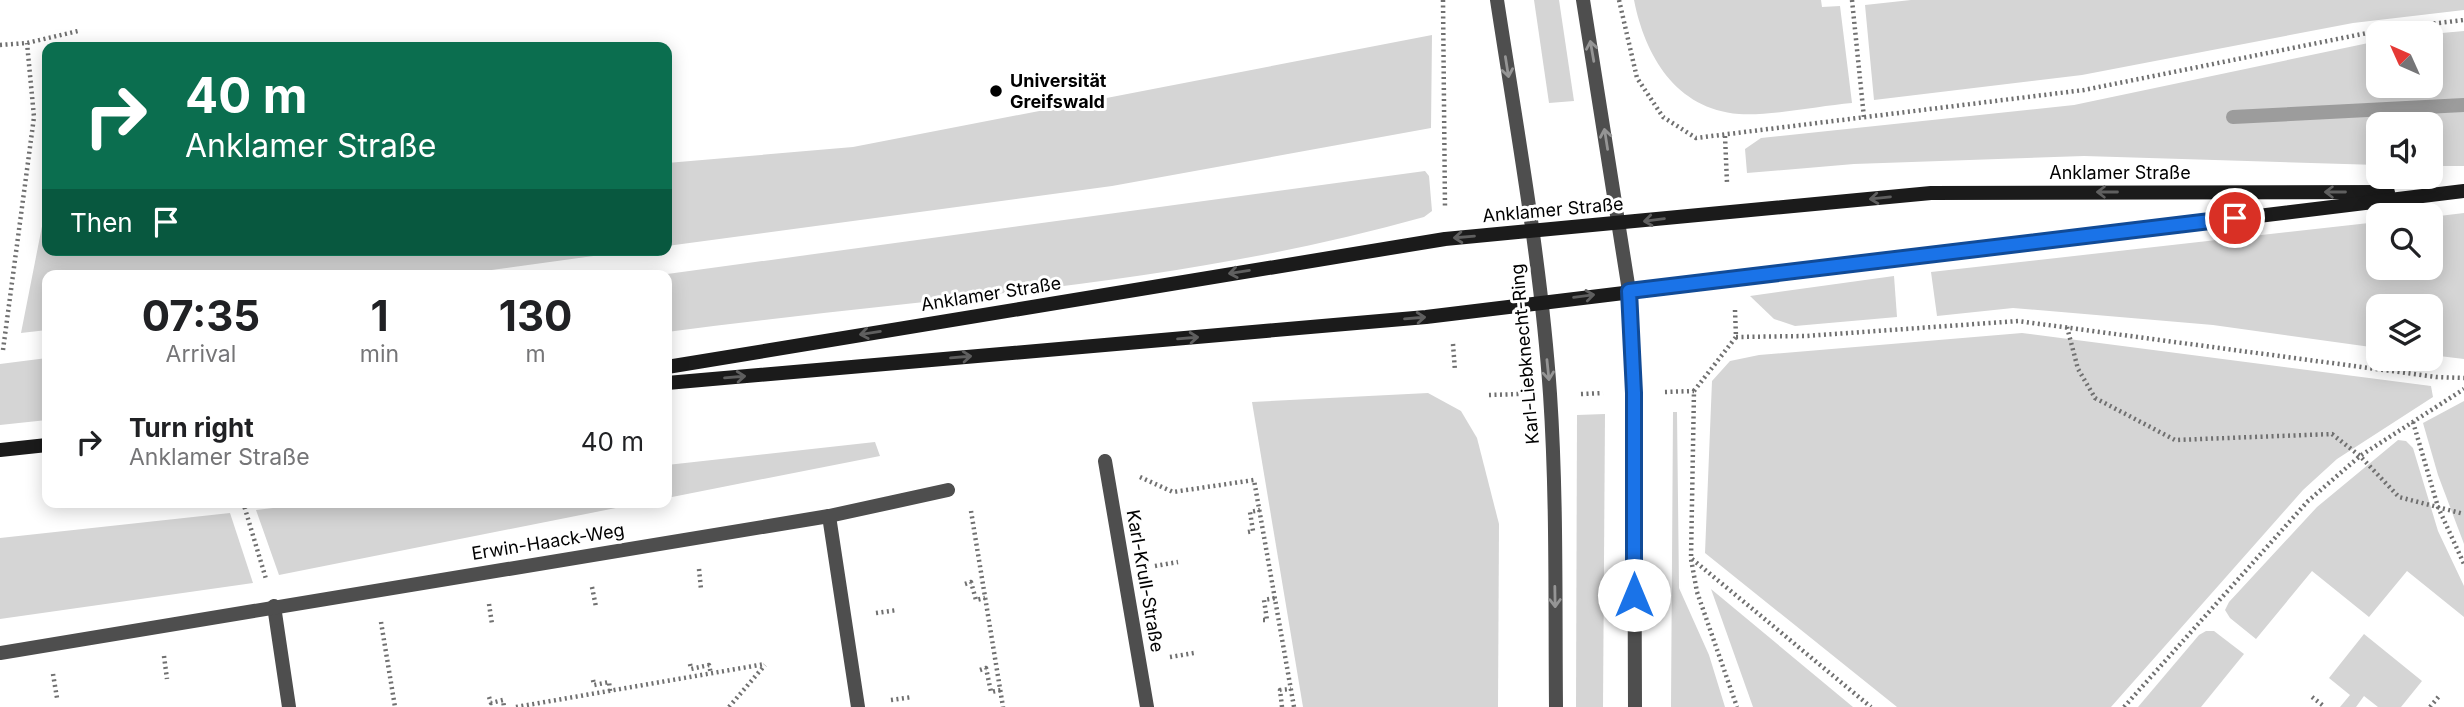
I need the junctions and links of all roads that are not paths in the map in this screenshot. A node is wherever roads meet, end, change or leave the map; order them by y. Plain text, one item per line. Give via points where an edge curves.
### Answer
1 (1497, 0) edge
2 (1583, 0) edge
3 (2458, 191) edge
4 (1620, 224) junction
5 (1532, 231) junction
6 (1629, 291) junction
7 (1540, 302) junction
8 (672, 366) edge
9 (672, 383) edge
10 (42, 445) edge
11 (0, 450) edge
12 (1105, 461) road end
13 (948, 490) road end
14 (829, 516) junction
15 (274, 606) junction
16 (0, 653) edge
17 (289, 707) edge
18 (858, 707) edge
19 (1147, 707) edge
20 (1556, 707) edge
21 (1635, 707) edge

1 -> 5 street, Karl-Liebknecht-Ring
4 -> 2 street
3 -> 4 main road, Anklamer Straße via 1931,193
3 - 6 main road, Anklamer Straße
4 - 5 main road, Anklamer Straße
4 - 6 street
5 - 7 street, Karl-Liebknecht-Ring
5 -> 8 main road, Anklamer Straße via 1445,239
7 -> 6 main road, Anklamer Straße
6 - 21 street via 1634,393
9 -> 7 main road, Anklamer Straße via 1426,317
7 -> 20 street, Karl-Liebknecht-Ring via 1553,439
10 - 11 main road
12 - 19 street, Karl-Krull-Straße
13 - 14 street, Erwin-Haack-Weg
14 - 15 street, Erwin-Haack-Weg
14 - 18 street
15 - 16 street, Erwin-Haack-Weg
15 - 17 street

